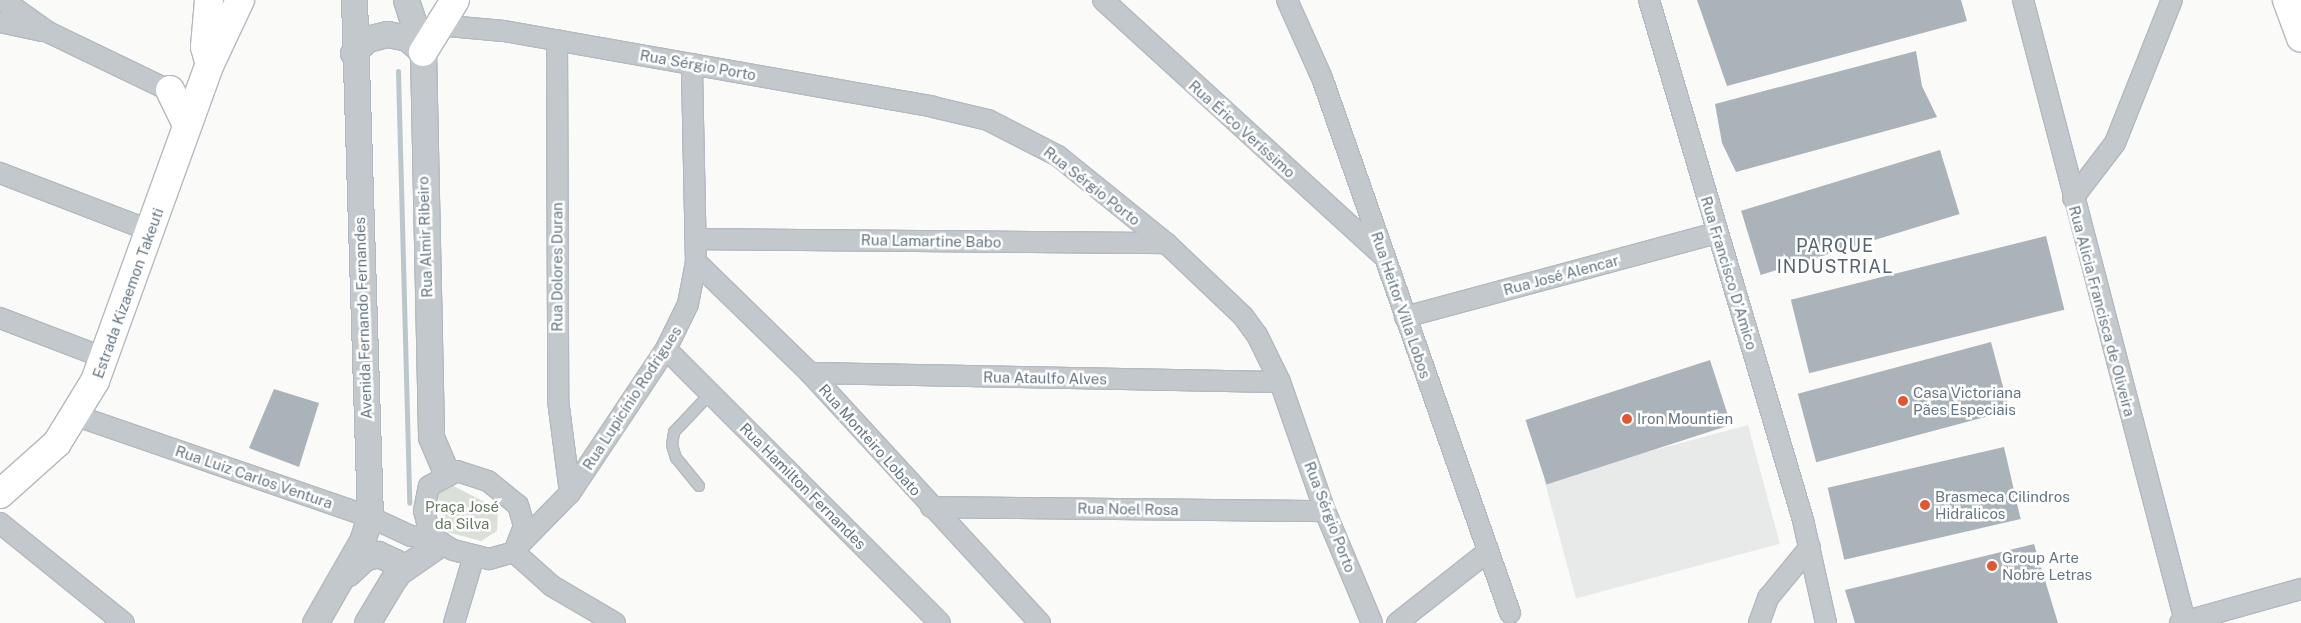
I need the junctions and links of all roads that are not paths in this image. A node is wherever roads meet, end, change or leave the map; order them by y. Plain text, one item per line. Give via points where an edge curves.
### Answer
1 (3, 0) edge
2 (209, 0) edge
3 (240, 0) edge
4 (354, 0) edge
5 (406, 0) edge
6 (455, 0) edge
7 (1103, 0) edge
8 (1287, 0) edge
9 (1649, 0) edge
10 (2023, 0) edge
11 (2172, 0) edge
12 (2287, 0) edge
13 (0, 22) edge
14 (437, 25) junction
15 (48, 32) junction
16 (2301, 38) edge
17 (557, 40) junction
18 (423, 52) junction
19 (353, 53) junction
20 (692, 64) junction
21 (170, 90) joint
22 (199, 93) junction
23 (0, 173) edge
24 (2073, 198) junction
25 (151, 232) junction
26 (1717, 233) junction
27 (696, 239) junction
28 (1166, 243) junction
29 (1382, 256) junction
30 (696, 262) junction
31 (1405, 317) junction
32 (0, 318) edge
33 (666, 349) junction
34 (105, 358) junction
35 (810, 374) junction
36 (1280, 382) junction
37 (710, 394) junction
38 (77, 416) junction
39 (446, 473) junction
40 (4, 486) edge
41 (699, 486) dead end
42 (570, 493) junction
43 (518, 504) junction
44 (930, 507) junction
45 (1325, 511) junction
46 (551, 512) junction
47 (376, 519) junction
48 (0, 523) edge
49 (427, 539) junction
50 (1810, 547) junction
51 (517, 548) junction
52 (1486, 553) junction
53 (474, 556) junction
54 (396, 576) junction
55 (339, 583) junction
56 (2301, 588) edge
57 (1510, 613) dead end
58 (2182, 622) edge
59 (124, 623) edge
60 (315, 623) edge
61 (366, 623) edge
62 (454, 623) edge
63 (615, 623) edge
64 (940, 623) edge
65 (1040, 623) edge
66 (1372, 623) edge
67 (1397, 623) edge
68 (1759, 623) edge
69 (1826, 623) edge

1 - 15 street
2 - 22 main road, Estrada Kizaemon Takeuti
3 - 22 main road, Estrada Kizaemon Takeuti
4 - 19 street, Avenida Fernando Fernandes
5 - 18 street, Rua Almir Ribeiro
6 - 14 main road
7 - 29 street, Rua Érico Veríssimo
8 - 29 street, Rua Heitor Villa Lobos via 1322,78
9 - 26 street, Rua Francisco D'Amico
10 - 24 street, Rua Alicia Francisca de Oliveira
11 - 24 street via 2115,143
12 - 16 main road
13 - 15 street
14 - 17 street, Rua Sérgio Porto
14 - 18 main road
15 - 21 street
17 - 20 street, Rua Sérgio Porto
17 - 42 street, Rua Dolores Duran via 558,400
18 - 19 street via 407,38 386,34 367,40
18 - 39 street, Rua Almir Ribeiro via 431,437
19 - 47 street, Avenida Fernando Fernandes
20 - 27 street, Rua Lupicínio Rodrigues
20 - 28 street, Rua Sérgio Porto via 988,120 1058,156
21 - 22 main road via 191,89
22 - 25 main road, Estrada Kizaemon Takeuti
23 - 25 street
24 - 58 street, Rua Alicia Francisca de Oliveira
25 - 34 main road, Estrada Kizaemon Takeuti
26 - 31 street, Rua José Alencar
26 - 50 street, Rua Francisco D'Amico
27 - 28 street, Rua Lamartine Babo
27 - 30 street, Rua Lupicínio Rodrigues
28 - 36 street, Rua Sérgio Porto via 1244,316
29 - 31 street, Rua Heitor Villa Lobos
30 - 33 street, Rua Lupicínio Rodrigues via 688,304
30 - 35 street, Rua Monteiro Lobato
31 - 52 street, Rua Heitor Villa Lobos
32 - 34 street
33 - 37 street, Rua Hamilton Fernandes
33 - 42 street, Rua Lupicínio Rodrigues
34 - 38 main road, Estrada Kizaemon Takeuti
35 - 36 street, Rua Ataulfo Alves
35 - 44 street, Rua Monteiro Lobato
36 - 45 street, Rua Sérgio Porto
37 - 41 lane via 674,432 672,445 676,458
37 - 64 street, Rua Hamilton Fernandes
38 - 40 main road, Estrada Kizaemon Takeuti via 57,443
38 - 47 street, Rua Luiz Carlos Ventura
39 - 43 street via 479,477
39 - 49 street via 429,486 425,498
42 - 46 street, Rua Lupicínio Rodrigues
43 - 46 street via 536,513
43 - 51 street via 524,526
44 - 45 street, Rua Noel Rosa
44 - 65 street, Rua Monteiro Lobato
45 - 66 street, Rua Sérgio Porto
46 - 51 street, Rua Lupicínio Rodrigues
47 - 49 street, Rua Luiz Carlos Ventura
47 - 55 street, Avenida Fernando Fernandes
48 - 59 street
49 - 53 street
49 - 54 street
50 - 68 street via 1768,598
50 - 69 street, Rua Francisco D'Amico
51 - 53 street via 489,559
51 - 63 street via 552,586
52 - 57 street, Rua Heitor Villa Lobos
52 - 67 street
53 - 62 street
54 - 55 street via 395,562 378,554 364,558
54 - 61 street
55 - 60 street, Avenida Fernando Fernandes
56 - 58 street

